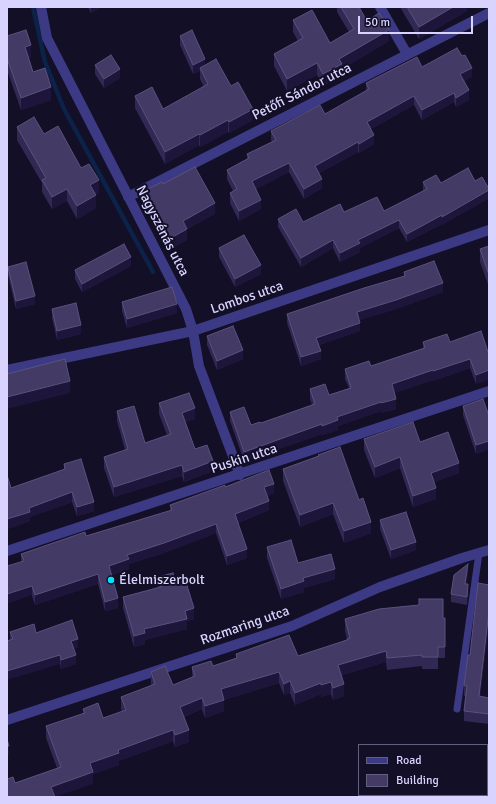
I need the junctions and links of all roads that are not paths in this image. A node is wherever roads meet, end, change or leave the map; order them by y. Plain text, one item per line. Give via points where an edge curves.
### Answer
1 (41, 7) edge
2 (380, 7) edge
3 (489, 13) edge
4 (407, 54) junction
5 (128, 197) junction
6 (489, 230) edge
7 (193, 331) junction
8 (7, 370) edge
9 (489, 391) edge
10 (240, 475) junction
11 (7, 551) edge
12 (484, 552) edge
13 (457, 709) dead end
14 (7, 720) edge

1 - 5 street, Nagyszénás utca via 47,38
2 - 4 street
3 - 4 street, Petőfi Sándor utca
4 - 5 street, Petőfi Sándor utca
5 - 7 street, Nagyszénás utca via 186,309
6 - 7 street, Lombos utca
7 - 8 street, Lombos utca
7 - 10 street, Nagyszénás utca via 199,366
9 - 10 street, Puskin utca
10 - 11 street, Puskin utca
12 - 13 lane
12 - 14 street, Rozmaring utca via 380,587 292,626

